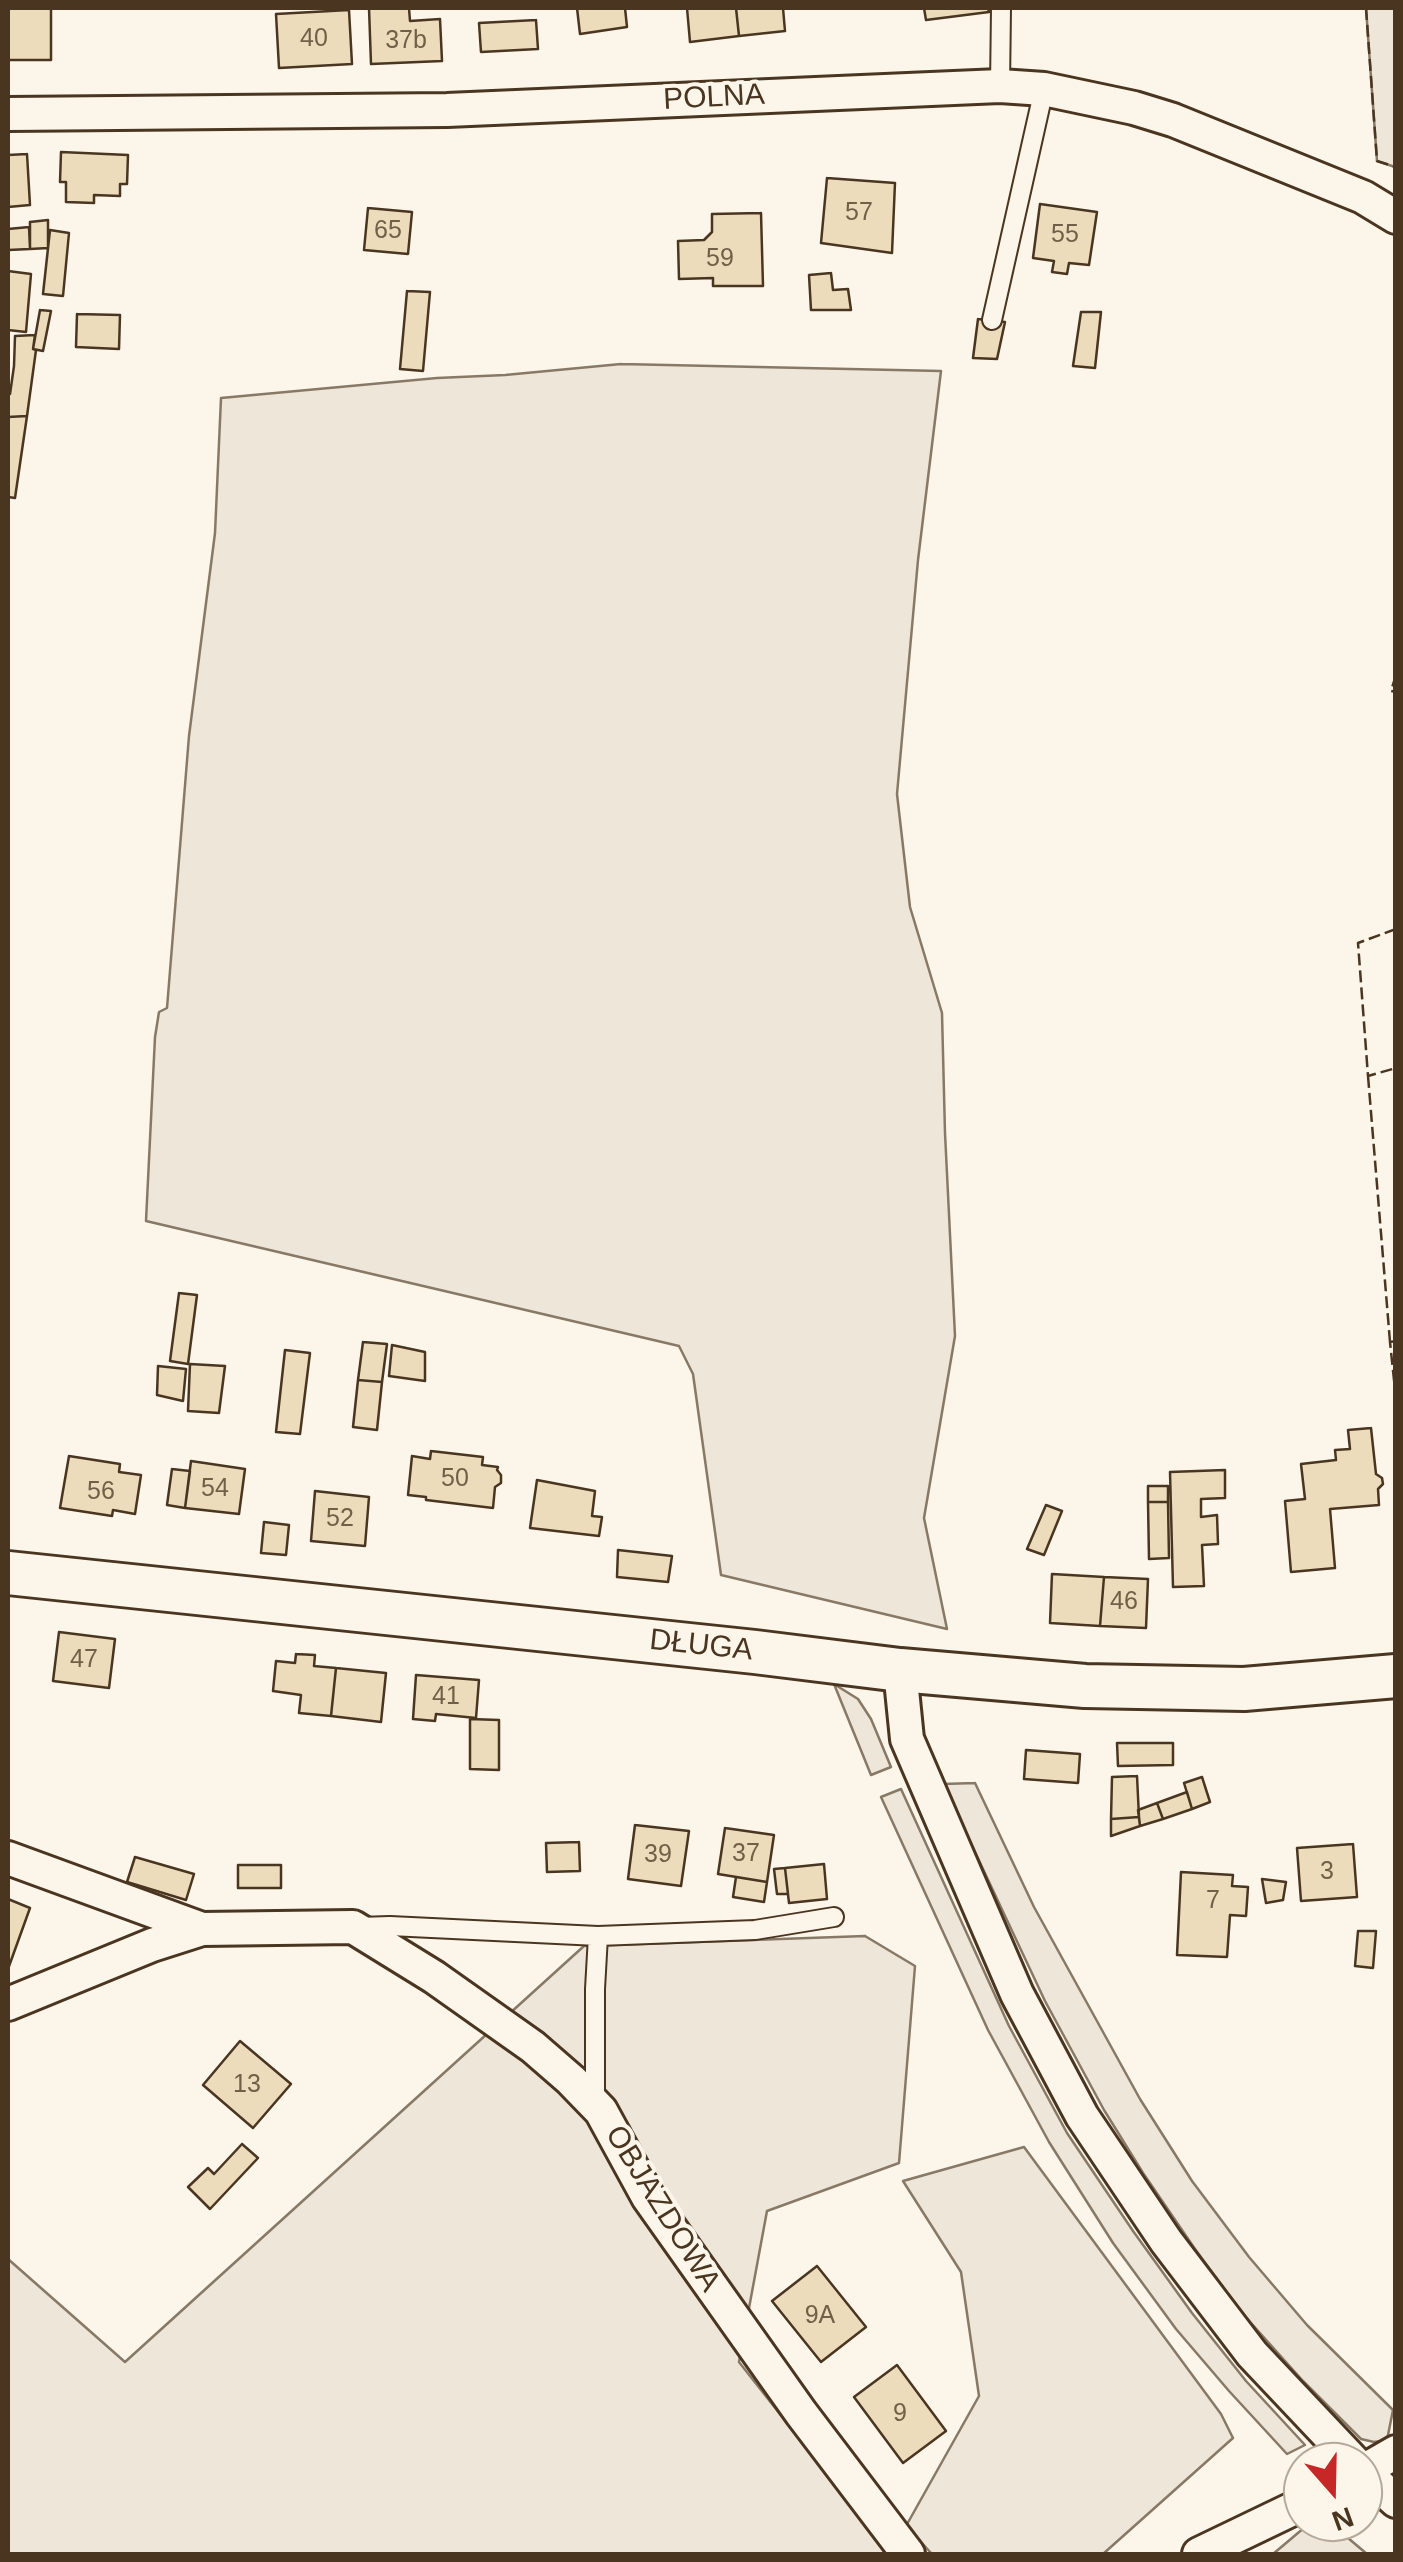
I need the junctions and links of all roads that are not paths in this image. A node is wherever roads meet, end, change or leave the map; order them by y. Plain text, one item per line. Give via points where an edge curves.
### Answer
1 (1002, 8) edge
2 (1000, 86) junction
3 (1044, 90) junction
4 (8, 114) edge
5 (1396, 217) edge
6 (992, 320) dead end
7 (8, 1573) edge
8 (900, 1670) junction
9 (1396, 1676) edge
10 (8, 1858) edge
11 (834, 1917) dead end
12 (353, 1927) junction
13 (202, 1929) junction
14 (598, 1936) junction
15 (8, 2004) edge
16 (595, 2104) junction
17 (1335, 2442) edge
18 (1283, 2514) edge
19 (908, 2554) edge
20 (1199, 2554) edge

1 - 2 lane
2 - 3 street, POLNA
2 - 4 street, POLNA via 447,110
3 - 5 street, POLNA via 1134,108 1209,133 1363,196
3 - 6 lane
7 - 8 street, DŁUGA
8 - 9 street, DŁUGA via 1086,1686 1244,1689
8 - 17 street via 907,1739 1010,1977 1082,2116 1252,2354
10 - 13 street
11 - 14 lane via 754,1930
12 - 13 street
12 - 14 lane
12 - 16 street, OBJAZDOWA via 533,2047
13 - 15 street
14 - 16 lane
16 - 19 street, OBJAZDOWA via 707,2283
18 - 20 street

